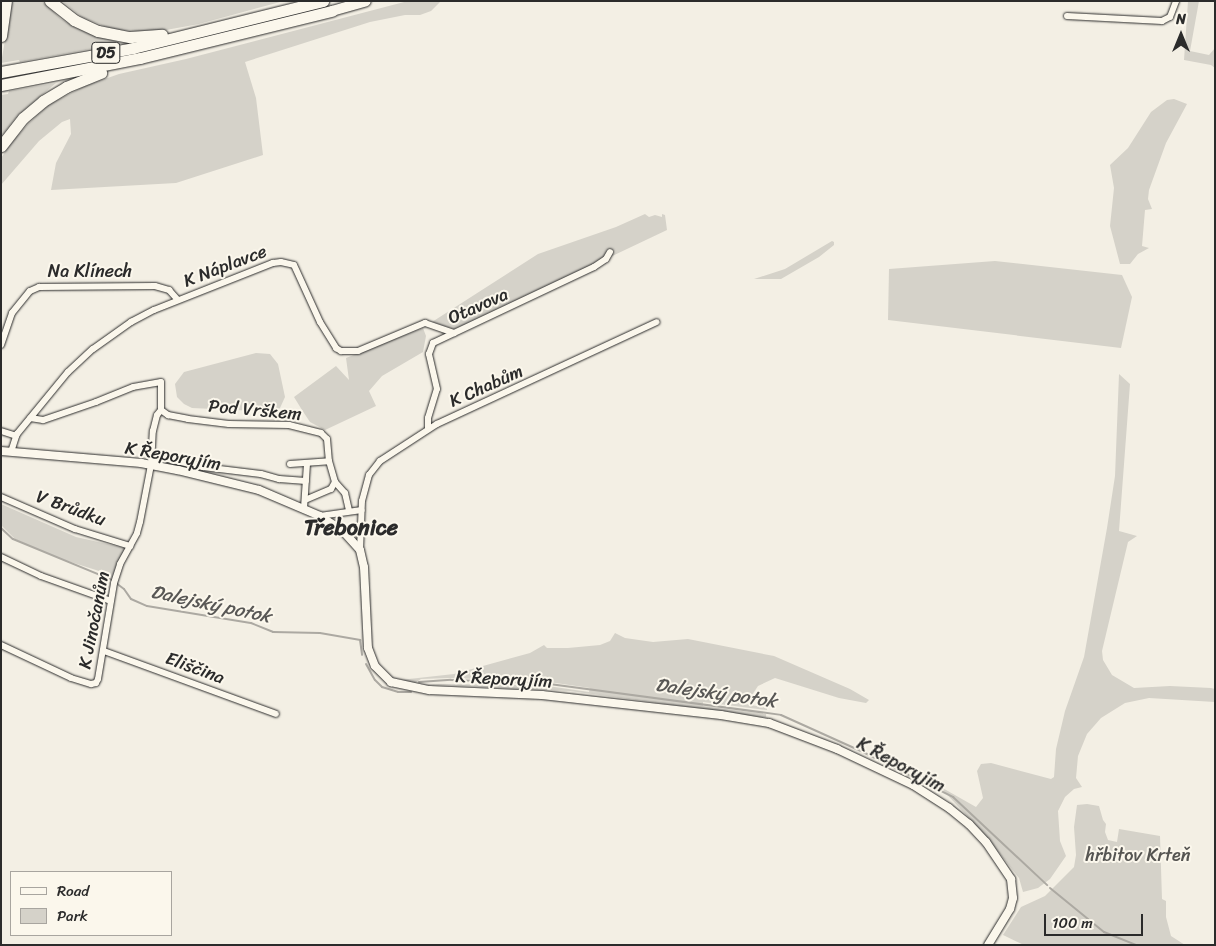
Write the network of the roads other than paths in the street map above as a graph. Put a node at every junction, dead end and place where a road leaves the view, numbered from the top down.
1 (6, 1) edge
2 (50, 1) edge
3 (323, 1) edge
4 (366, 1) edge
5 (1174, 1) edge
6 (332, 10) joint
7 (1067, 16) dead end
8 (206, 31) junction
9 (1, 36) edge
10 (158, 54) junction
11 (3, 72) edge
12 (1, 84) edge
13 (1, 146) edge
14 (610, 252) dead end
15 (178, 300) junction
16 (657, 322) dead end
17 (454, 333) junction
18 (1, 345) edge
19 (161, 410) junction
20 (30, 418) junction
21 (428, 429) junction
22 (1, 431) edge
23 (16, 436) junction
24 (1, 451) edge
25 (11, 452) junction
26 (329, 461) junction
27 (152, 462) junction
28 (290, 464) dead end
29 (307, 464) junction
30 (306, 481) junction
31 (335, 482) junction
32 (1, 497) edge
33 (305, 504) junction
34 (349, 510) junction
35 (362, 510) junction
36 (320, 516) junction
37 (130, 546) junction
38 (360, 550) junction
39 (1, 557) edge
40 (111, 601) junction
41 (1, 645) edge
42 (104, 651) junction
43 (276, 714) dead end
44 (988, 945) edge

1 - 9 highway
2 - 8 highway
3 - 8 highway, D5
4 - 6 highway
5 - 7 street
6 - 10 highway, D5
8 - 11 highway, D5
10 - 12 highway, D5
10 - 13 highway
14 - 17 street, Otavova
15 - 17 street, K Náplavce
15 - 18 street, Na Klínech
15 - 20 street, K Náplavce
16 - 21 street, K Chabům
17 - 21 street, Otavova
19 - 20 street, K Jinočanům
19 - 26 street, Pod Vrškem
19 - 27 street, K Jinočanům
20 - 23 street, K Náplavce
21 - 35 street, K Chabům
22 - 23 street
23 - 25 street, K Náplavce
24 - 25 street, K Řeporyjím
25 - 27 street, K Řeporyjím
26 - 29 street
26 - 31 street, Pod Vrškem
27 - 30 street, K Řeporyjím
27 - 33 street, K Řeporyjím
27 - 37 street, K Jinočanům
28 - 29 street
29 - 30 street
30 - 33 street
31 - 33 street
31 - 34 street, Pod Vrškem
32 - 37 street, V Brůdku
33 - 36 street, K Řeporyjím
34 - 35 street
34 - 36 street
35 - 38 street, K Chabům
36 - 38 street, K Řeporyjím
37 - 40 street, K Jinočanům
38 - 44 street, K Řeporyjím
39 - 40 street
40 - 42 street, K Jinočanům
41 - 42 street, K Jinočanům
42 - 43 street, Eliščina

